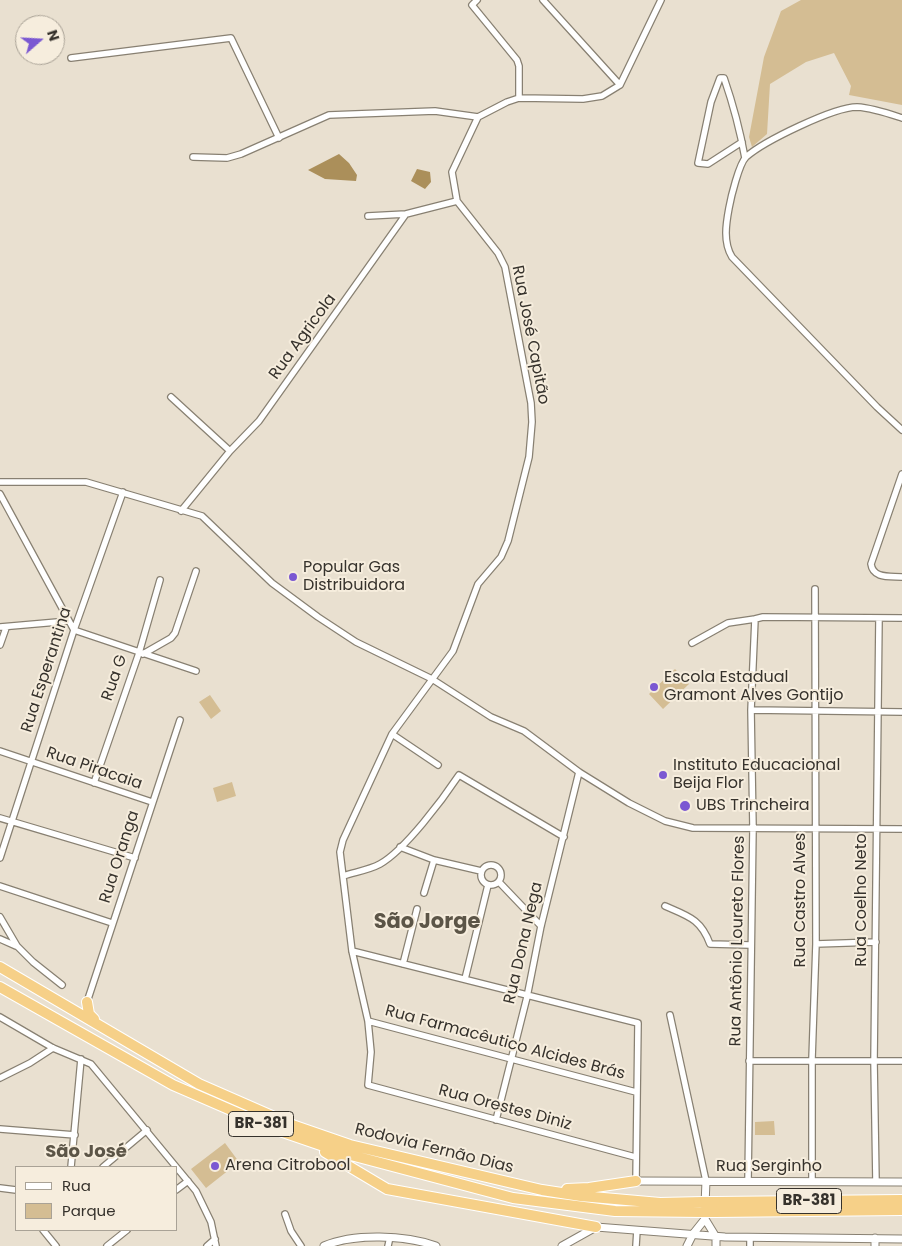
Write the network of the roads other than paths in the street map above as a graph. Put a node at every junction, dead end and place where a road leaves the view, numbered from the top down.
1 (477, 0) edge
2 (543, 0) edge
3 (661, 0) edge
4 (71, 58) dead end
5 (620, 85) junction
6 (519, 98) junction
7 (478, 117) junction
8 (902, 118) edge
9 (278, 138) junction
10 (742, 142) junction
11 (193, 157) dead end
12 (745, 158) junction
13 (457, 201) junction
14 (406, 214) junction
15 (368, 216) dead end
16 (171, 397) dead end
17 (902, 430) edge
18 (230, 451) junction
19 (902, 474) edge
20 (0, 482) edge
21 (122, 492) junction
22 (0, 494) edge
23 (181, 511) junction
24 (196, 571) dead end
25 (902, 577) edge
26 (160, 580) dead end
27 (815, 589) dead end
28 (816, 617) junction
29 (879, 618) junction
30 (902, 618) edge
31 (755, 620) junction
32 (69, 621) junction
33 (3, 628) edge
34 (74, 630) junction
35 (692, 643) dead end
36 (0, 645) edge
37 (140, 653) junction
38 (196, 671) dead end
39 (432, 679) junction
40 (751, 710) junction
41 (814, 712) junction
42 (878, 712) junction
43 (902, 712) edge
44 (180, 720) dead end
45 (392, 734) junction
46 (0, 751) edge
47 (30, 762) junction
48 (438, 765) dead end
49 (579, 772) junction
50 (94, 783) junction
51 (152, 802) junction
52 (0, 818) edge
53 (11, 823) junction
54 (754, 828) junction
55 (814, 829) junction
56 (902, 829) edge
57 (876, 830) junction
58 (564, 837) junction
59 (400, 847) junction
60 (0, 858) edge
61 (134, 858) junction
62 (434, 860) junction
63 (481, 871) junction
64 (343, 876) junction
65 (499, 882) junction
66 (488, 885) junction
67 (0, 886) edge
68 (424, 893) dead end
69 (665, 906) dead end
70 (417, 909) dead end
71 (0, 917) edge
72 (112, 923) junction
73 (540, 926) junction
74 (0, 939) edge
75 (876, 942) junction
76 (816, 944) junction
77 (750, 945) junction
78 (17, 946) junction
79 (352, 951) junction
80 (402, 964) junction
81 (0, 967) edge
82 (465, 980) junction
83 (62, 984) dead end
84 (0, 987) edge
85 (527, 997) junction
86 (87, 1002) joint
87 (670, 1016) dead end
88 (0, 1017) edge
89 (368, 1021) junction
90 (107, 1029) junction
91 (53, 1048) junction
92 (511, 1058) junction
93 (82, 1059) junction
94 (812, 1059) junction
95 (749, 1061) junction
96 (874, 1061) junction
97 (902, 1061) edge
98 (0, 1078) edge
99 (368, 1085) joint
100 (636, 1092) junction
101 (496, 1120) junction
102 (0, 1129) edge
103 (148, 1130) junction
104 (277, 1130) junction
105 (75, 1135) junction
106 (635, 1157) junction
107 (71, 1166) edge
108 (104, 1166) edge
109 (176, 1166) edge
110 (178, 1168) edge
111 (812, 1180) junction
112 (188, 1181) junction
113 (503, 1181) junction
114 (636, 1181) junction
115 (706, 1181) junction
116 (748, 1181) junction
117 (876, 1182) junction
118 (902, 1182) edge
119 (0, 1188) edge
120 (178, 1188) edge
121 (15, 1190) edge
122 (902, 1200) edge
123 (715, 1207) junction
124 (902, 1210) edge
125 (703, 1211) junction
126 (285, 1214) dead end
127 (596, 1227) junction
128 (637, 1230) junction
129 (44, 1231) edge
130 (126, 1231) edge
131 (693, 1234) junction
132 (716, 1236) junction
133 (390, 1237) junction
134 (814, 1237) junction
135 (750, 1238) junction
136 (876, 1238) junction
137 (902, 1239) edge
138 (216, 1243) edge
139 (56, 1246) edge
140 (107, 1246) edge
141 (207, 1246) edge
142 (301, 1246) edge
143 (324, 1246) edge
144 (388, 1246) edge
145 (436, 1246) edge
146 (562, 1246) edge
147 (636, 1246) edge
148 (687, 1246) edge
149 (716, 1246) edge
150 (750, 1246) edge
151 (814, 1246) edge
152 (876, 1246) edge

1 - 6 street
2 - 5 street
3 - 5 street
4 - 9 street
5 - 6 street
6 - 7 street
7 - 9 street
7 - 13 street, Rua José Capitão
8 - 12 street
9 - 11 street
10 - 10 street
10 - 12 street
12 - 17 street
13 - 14 street
13 - 39 street, Rua José Capitão
14 - 15 street
14 - 18 street, Rua Agricola
16 - 18 street
18 - 23 street, Rua Agricola
19 - 25 street
20 - 21 street
21 - 23 street
21 - 34 street, Rua Esperantina
22 - 32 street
23 - 39 street
24 - 37 street
26 - 37 street, Rua G
27 - 28 street, Rua Castro Alves
28 - 29 street
28 - 31 street
28 - 41 street, Rua Castro Alves
29 - 30 street
29 - 42 street, Rua Coelho Neto
31 - 35 street
31 - 40 street, Rua Antônio Loureto Flores
32 - 33 street
32 - 34 street
33 - 36 street
34 - 37 street
34 - 47 street, Rua Esperantina
37 - 38 street
37 - 50 street, Rua G
39 - 45 street, Rua José Capitão
39 - 49 street
40 - 41 street
40 - 54 street, Rua Antônio Loureto Flores
41 - 42 street
41 - 55 street, Rua Castro Alves
42 - 43 street
42 - 57 street, Rua Coelho Neto
44 - 51 street, Rua Oranga
45 - 48 street
45 - 64 street, Rua José Capitão
46 - 47 street, Rua Piracaia
47 - 50 street, Rua Piracaia
47 - 53 street, Rua Esperantina
49 - 54 street
49 - 58 street, Rua Dona Nega
50 - 51 street, Rua Piracaia
51 - 61 street, Rua Oranga
52 - 53 street
53 - 60 street, Rua Esperantina
53 - 61 street
54 - 55 street
54 - 77 street, Rua Antônio Loureto Flores
55 - 57 street
55 - 76 street, Rua Castro Alves
56 - 57 street
57 - 75 street, Rua Coelho Neto
58 - 59 street
58 - 73 street, Rua Dona Nega
59 - 62 street
59 - 64 street
61 - 72 street, Rua Oranga
62 - 63 street
62 - 68 street
63 - 65 street
63 - 66 street
64 - 79 street, Rua José Capitão
65 - 66 street
65 - 73 street
66 - 82 street
67 - 72 street
69 - 77 street
70 - 80 street
71 - 78 street
72 - 86 street, Rua Oranga
73 - 85 street, Rua Dona Nega
74 - 78 street
75 - 76 street
75 - 96 street, Rua Coelho Neto
76 - 94 street, Rua Castro Alves
77 - 95 street, Rua Antônio Loureto Flores
78 - 83 street
79 - 80 street
79 - 89 street, Rua José Capitão
80 - 82 street
81 - 90 highway, Rodovia Fernão Dias / BR-381
82 - 85 street
84 - 104 highway, Rodovia Fernão Dias / BR-381
85 - 92 street, Rua Dona Nega
85 - 100 street
86 - 90 highway
87 - 115 street
88 - 91 street
89 - 92 street, Rua Farmacêutico Alcides Brás
89 - 99 street, Rua José Capitão
90 - 113 highway, Rodovia Fernão Dias / BR-381
91 - 93 street
91 - 98 street
92 - 100 street, Rua Farmacêutico Alcides Brás
92 - 101 street, Rua Dona Nega
93 - 103 street
93 - 105 street
94 - 95 street
94 - 96 street
94 - 111 street, Rua Castro Alves
95 - 116 street, Rua Antônio Loureto Flores
96 - 97 street
96 - 117 street, Rua Coelho Neto
99 - 101 street, Rua Orestes Diniz
100 - 106 street
101 - 106 street, Rua Orestes Diniz
102 - 105 street
103 - 108 street
103 - 109 street
104 - 125 highway, Rodovia Fernão Dias / BR-381
104 - 127 highway
105 - 107 street
106 - 114 street
110 - 112 street
111 - 116 street, Rua Serginho
111 - 117 street, Rua Serginho
112 - 120 street
112 - 138 street
113 - 114 highway
113 - 125 highway, Rodovia Fernão Dias / BR-381
114 - 115 street, Rua Serginho
115 - 116 street, Rua Serginho
115 - 125 street
117 - 118 street, Rua Serginho
119 - 121 street
122 - 123 highway, Rodovia Fernão Dias / BR-381
123 - 124 highway, Rodovia Fernão Dias / BR-381
123 - 125 highway, Rodovia Fernão Dias / BR-381, bridge
125 - 131 street
125 - 132 street
126 - 142 street
127 - 128 street
127 - 146 street
128 - 131 street
128 - 147 street
129 - 139 street
130 - 140 street
131 - 132 street
131 - 148 street
132 - 135 street
132 - 149 street
133 - 143 street
133 - 144 street
133 - 145 street
134 - 135 street
134 - 136 street
134 - 151 street
135 - 150 street
136 - 137 street
136 - 152 street
138 - 141 street

